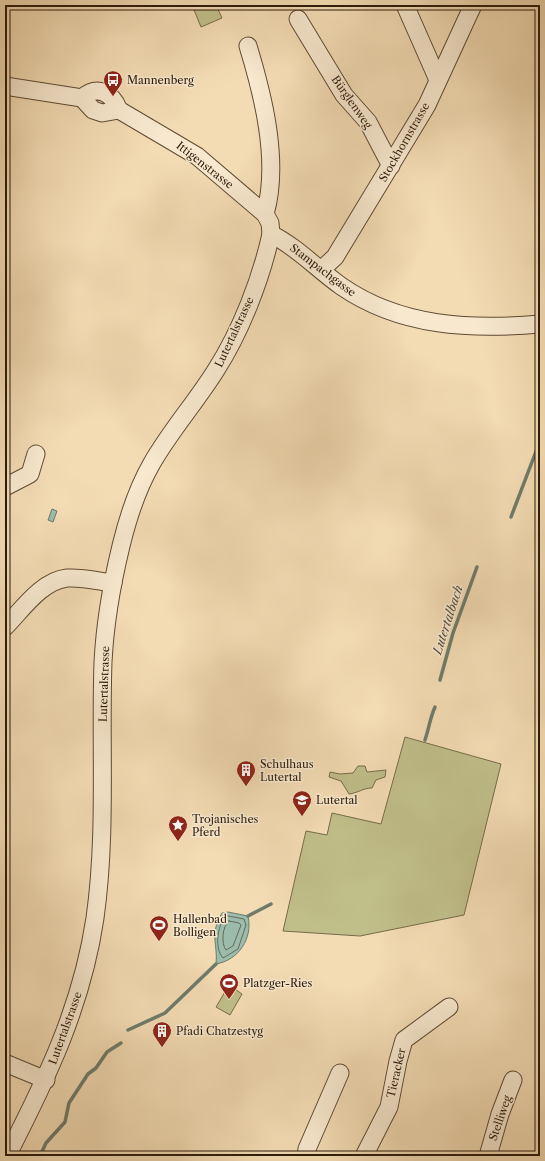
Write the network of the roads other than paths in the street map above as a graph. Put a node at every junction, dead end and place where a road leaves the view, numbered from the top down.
1 (405, 5) edge
2 (473, 5) edge
3 (298, 19) dead end
4 (248, 46) dead end
5 (438, 80) junction
6 (5, 86) edge
7 (391, 166) junction
8 (265, 214) junction
9 (271, 234) junction
10 (321, 270) junction
11 (540, 324) edge
12 (36, 454) dead end
13 (5, 487) edge
14 (113, 583) junction
15 (5, 627) edge
16 (449, 1007) dead end
17 (5, 1063) edge
18 (340, 1074) dead end
19 (46, 1080) junction
20 (513, 1080) dead end
21 (7, 1156) edge
22 (306, 1156) edge
23 (364, 1156) edge
24 (488, 1156) edge

1 - 5 street
2 - 5 street, Stockhornstrasse
3 - 7 street, Bürglenweg
4 - 8 street
5 - 7 street, Stockhornstrasse
6 - 8 street, Ittigenstrasse
7 - 10 street, Stockhornstrasse
8 - 9 street
9 - 10 street, Stampachgasse
9 - 14 street, Lutertalstrasse
10 - 11 street, Stampachgasse
12 - 13 street
14 - 15 street
14 - 19 street, Lutertalstrasse
16 - 23 street, Tieracker
17 - 19 street
18 - 22 street
19 - 21 street, Lutertalstrasse
20 - 24 street, Stelliweg

